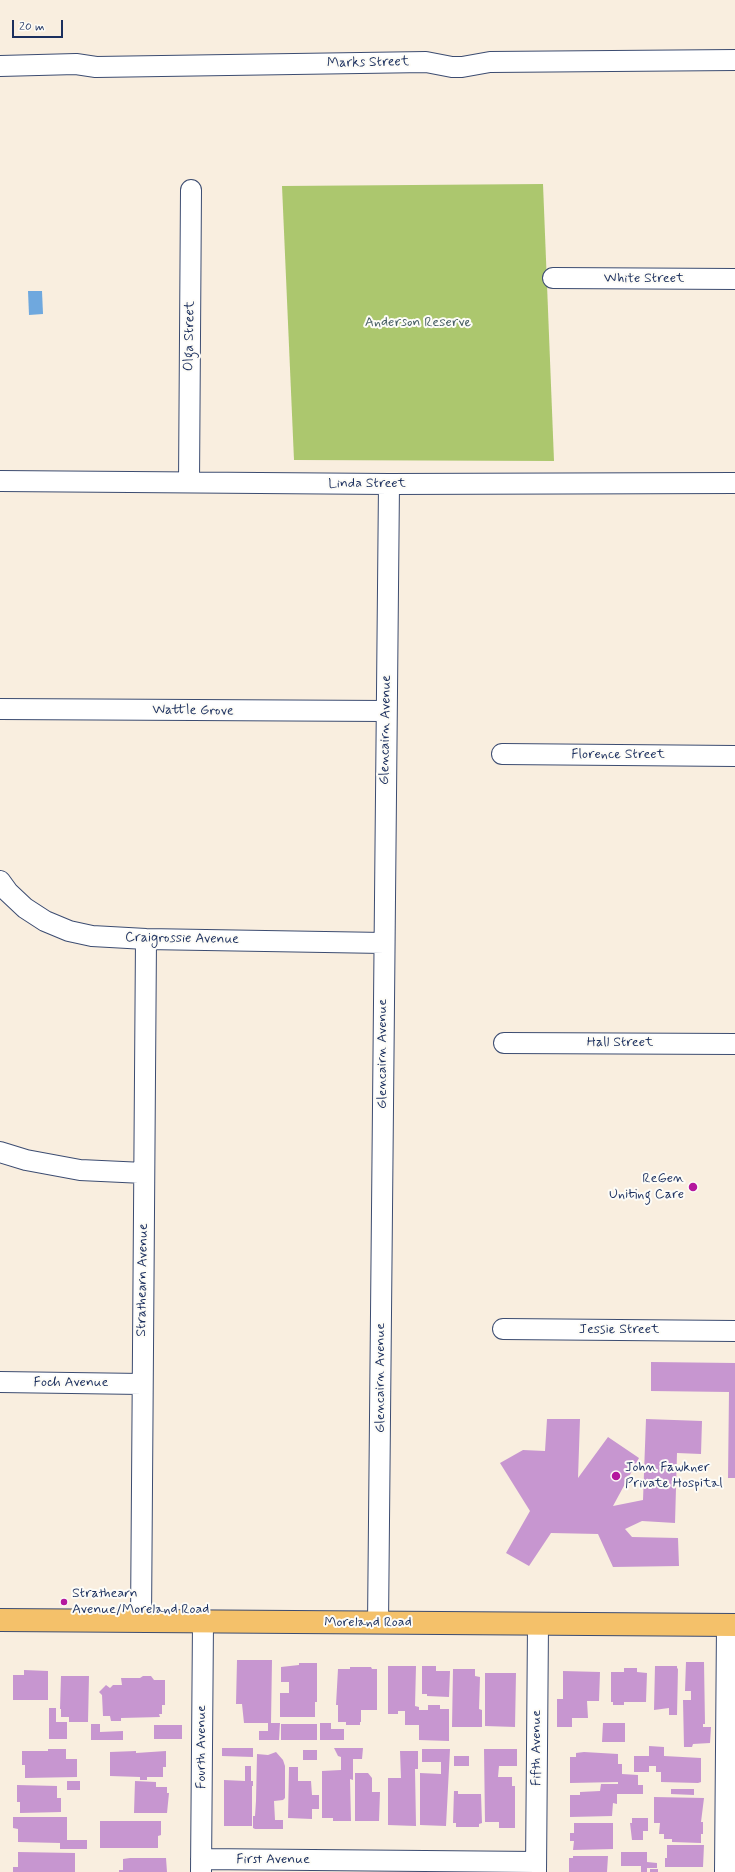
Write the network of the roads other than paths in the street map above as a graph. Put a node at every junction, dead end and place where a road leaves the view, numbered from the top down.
1 (735, 60) edge
2 (0, 66) edge
3 (191, 190) dead end
4 (553, 278) dead end
5 (735, 279) edge
6 (0, 481) edge
7 (189, 482) junction
8 (735, 483) edge
9 (389, 484) junction
10 (0, 709) edge
11 (386, 711) junction
12 (502, 754) dead end
13 (735, 756) edge
14 (0, 881) edge
15 (146, 939) junction
16 (384, 943) junction
17 (504, 1043) dead end
18 (735, 1044) edge
19 (0, 1152) edge
20 (144, 1173) junction
21 (503, 1329) dead end
22 (735, 1331) edge
23 (0, 1382) edge
24 (142, 1384) junction
25 (0, 1620) edge
26 (141, 1621) junction
27 (203, 1622) junction
28 (378, 1623) junction
29 (538, 1624) junction
30 (731, 1625) edge
31 (201, 1866) edge
32 (536, 1867) edge
33 (725, 1872) edge

1 - 2 street, Marks Street
3 - 7 street, Olga Street
4 - 5 street, White Street
6 - 7 street, Linda Street
7 - 9 street, Linda Street
8 - 9 street, Linda Street
9 - 11 street, Glencairn Avenue
10 - 11 street, Wattle Grove
11 - 16 street, Glencairn Avenue
12 - 13 street, Florence Street
14 - 15 street, Craigrossie Avenue
15 - 16 street, Craigrossie Avenue
15 - 20 street, Strathearn Avenue
16 - 28 street, Glencairn Avenue
17 - 18 street, Hall Street
19 - 20 street
20 - 24 street, Strathearn Avenue
21 - 22 street, Jessie Street
23 - 24 street, Foch Avenue
24 - 26 street, Strathearn Avenue
25 - 26 main road, Moreland Road
26 - 27 main road, Moreland Road
27 - 28 main road, Moreland Road
27 - 31 street, Fourth Avenue
28 - 29 main road, Moreland Road
29 - 30 main road, Moreland Road
29 - 32 street, Fifth Avenue
30 - 33 street
31 - 32 street, First Avenue

